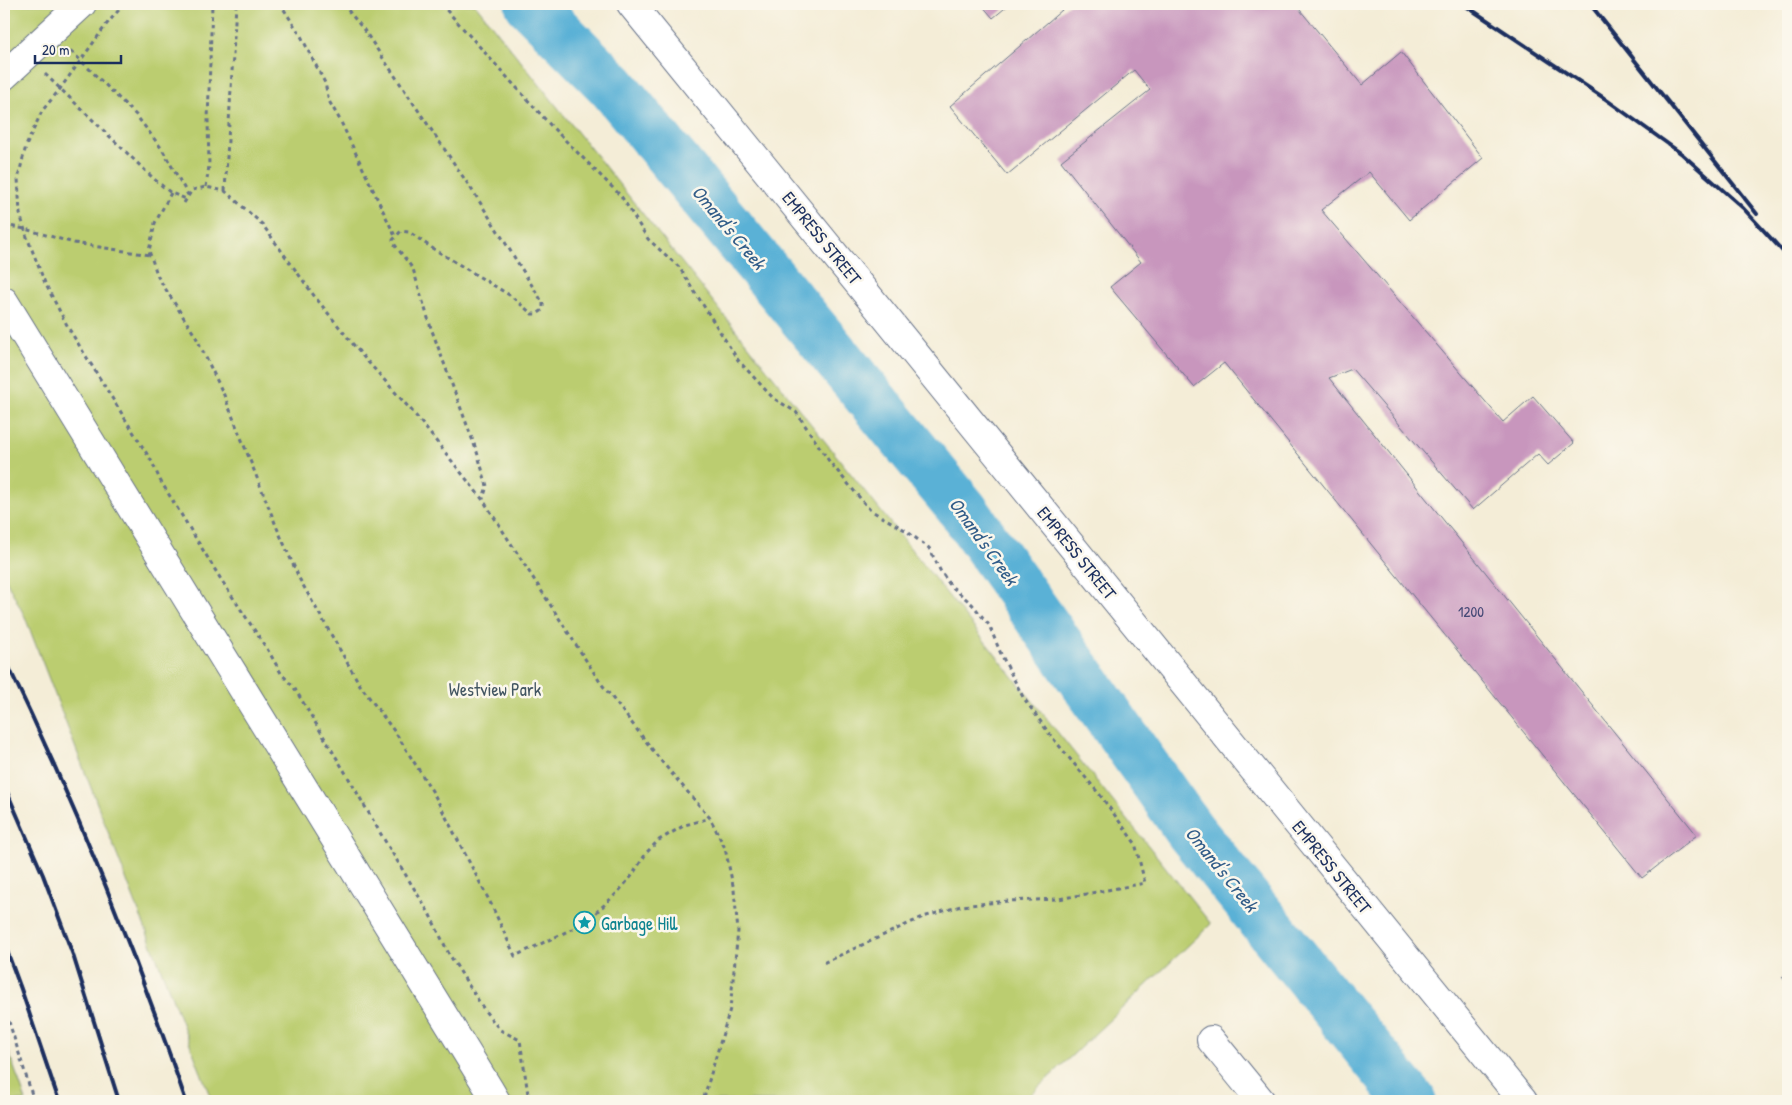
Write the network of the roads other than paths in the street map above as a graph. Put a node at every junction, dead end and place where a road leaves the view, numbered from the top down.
1 (82, 4) edge
2 (631, 4) edge
3 (4, 76) edge
4 (4, 301) edge
5 (1211, 1040) dead end
6 (496, 1101) edge
7 (1260, 1101) edge
8 (1523, 1101) edge

1 - 3 street
2 - 8 street, EMPRESS STREET
4 - 6 street
5 - 7 street

